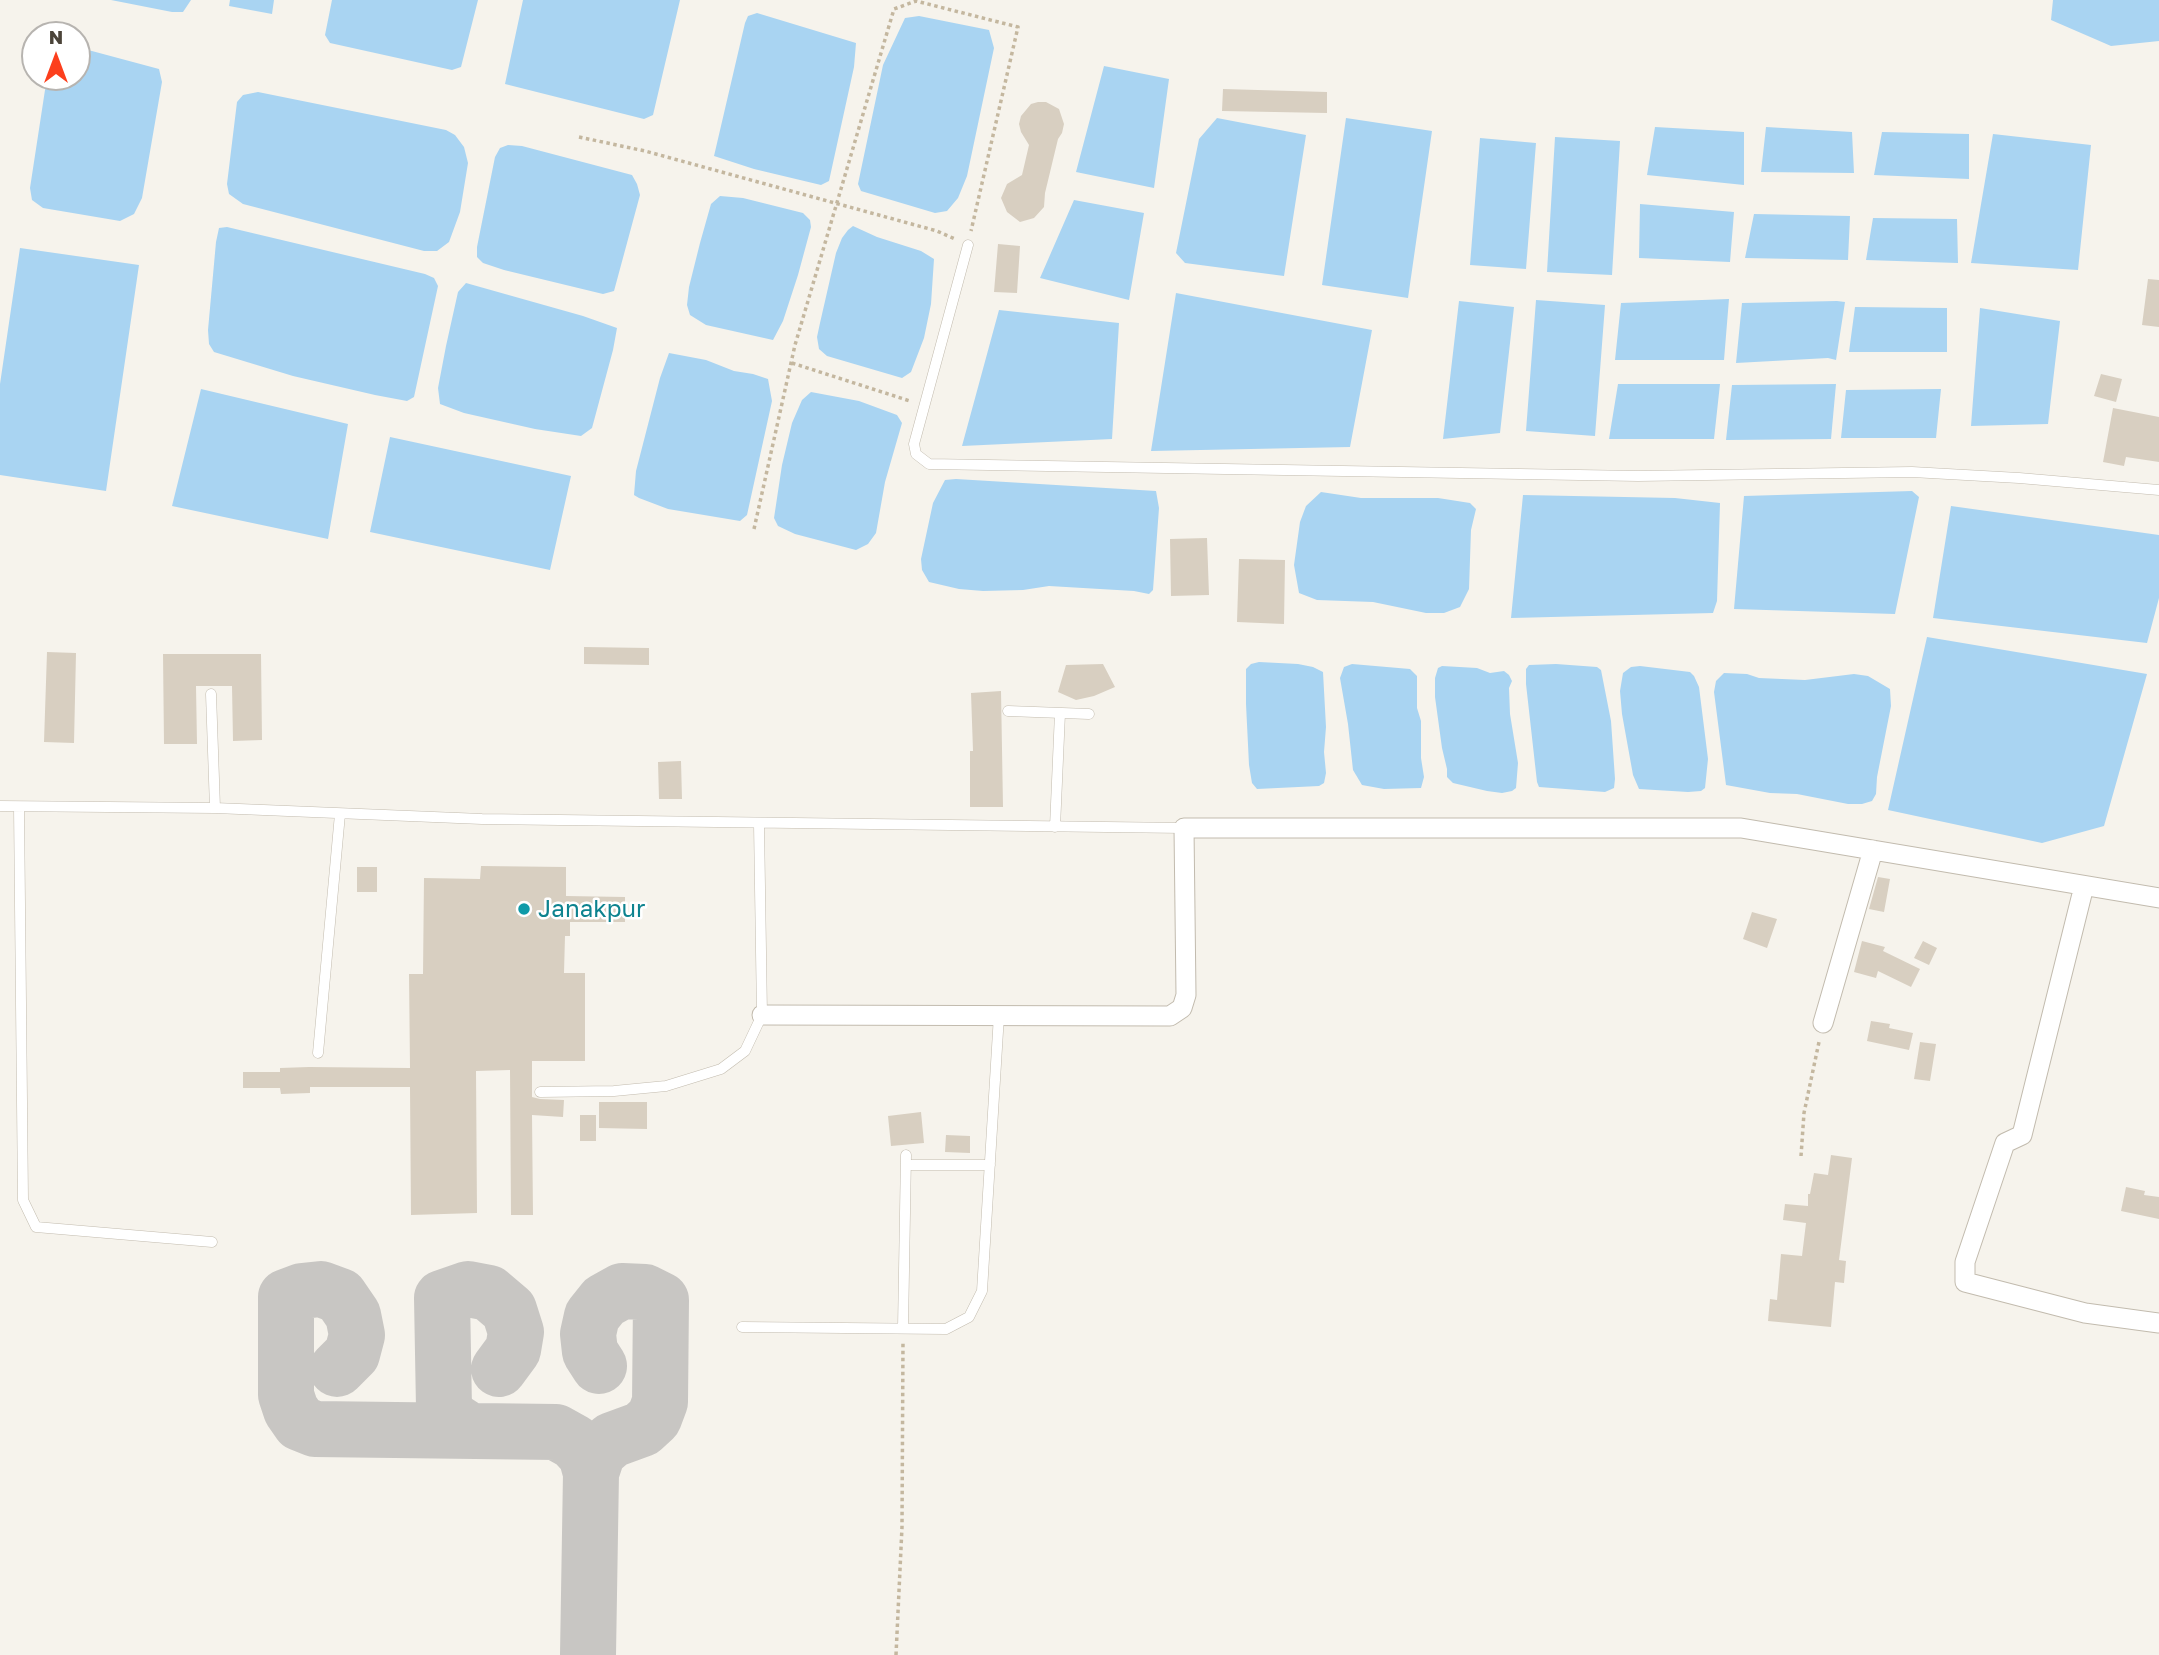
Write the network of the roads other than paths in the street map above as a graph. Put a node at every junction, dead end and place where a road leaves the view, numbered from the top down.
1 (968, 245) road end
2 (2159, 490) edge
3 (211, 694) dead end
4 (1008, 710) dead end
5 (1060, 713) junction
6 (1089, 714) dead end
7 (0, 806) edge
8 (19, 807) junction
9 (215, 808) junction
10 (340, 814) junction
11 (758, 824) junction
12 (1055, 827) junction
13 (1184, 828) junction
14 (1873, 850) junction
15 (2084, 886) junction
16 (2159, 898) edge
17 (762, 1015) junction
18 (999, 1015) junction
19 (1823, 1023) road end
20 (318, 1054) dead end
21 (540, 1092) dead end
22 (990, 1166) junction
23 (212, 1242) dead end
24 (2159, 1323) edge
25 (742, 1327) dead end
26 (903, 1328) junction

1 - 2 lane
3 - 9 lane
4 - 5 lane
5 - 6 lane
5 - 12 lane
7 - 8 lane
8 - 9 lane
8 - 23 lane
9 - 10 lane
10 - 11 lane
10 - 20 lane
11 - 12 lane
11 - 17 lane
12 - 13 lane
13 - 14 street
13 - 18 street
14 - 15 street
14 - 19 street
15 - 16 street
15 - 24 street
17 - 18 street
17 - 21 lane
18 - 22 lane
22 - 26 lane
22 - 26 lane
25 - 26 lane

